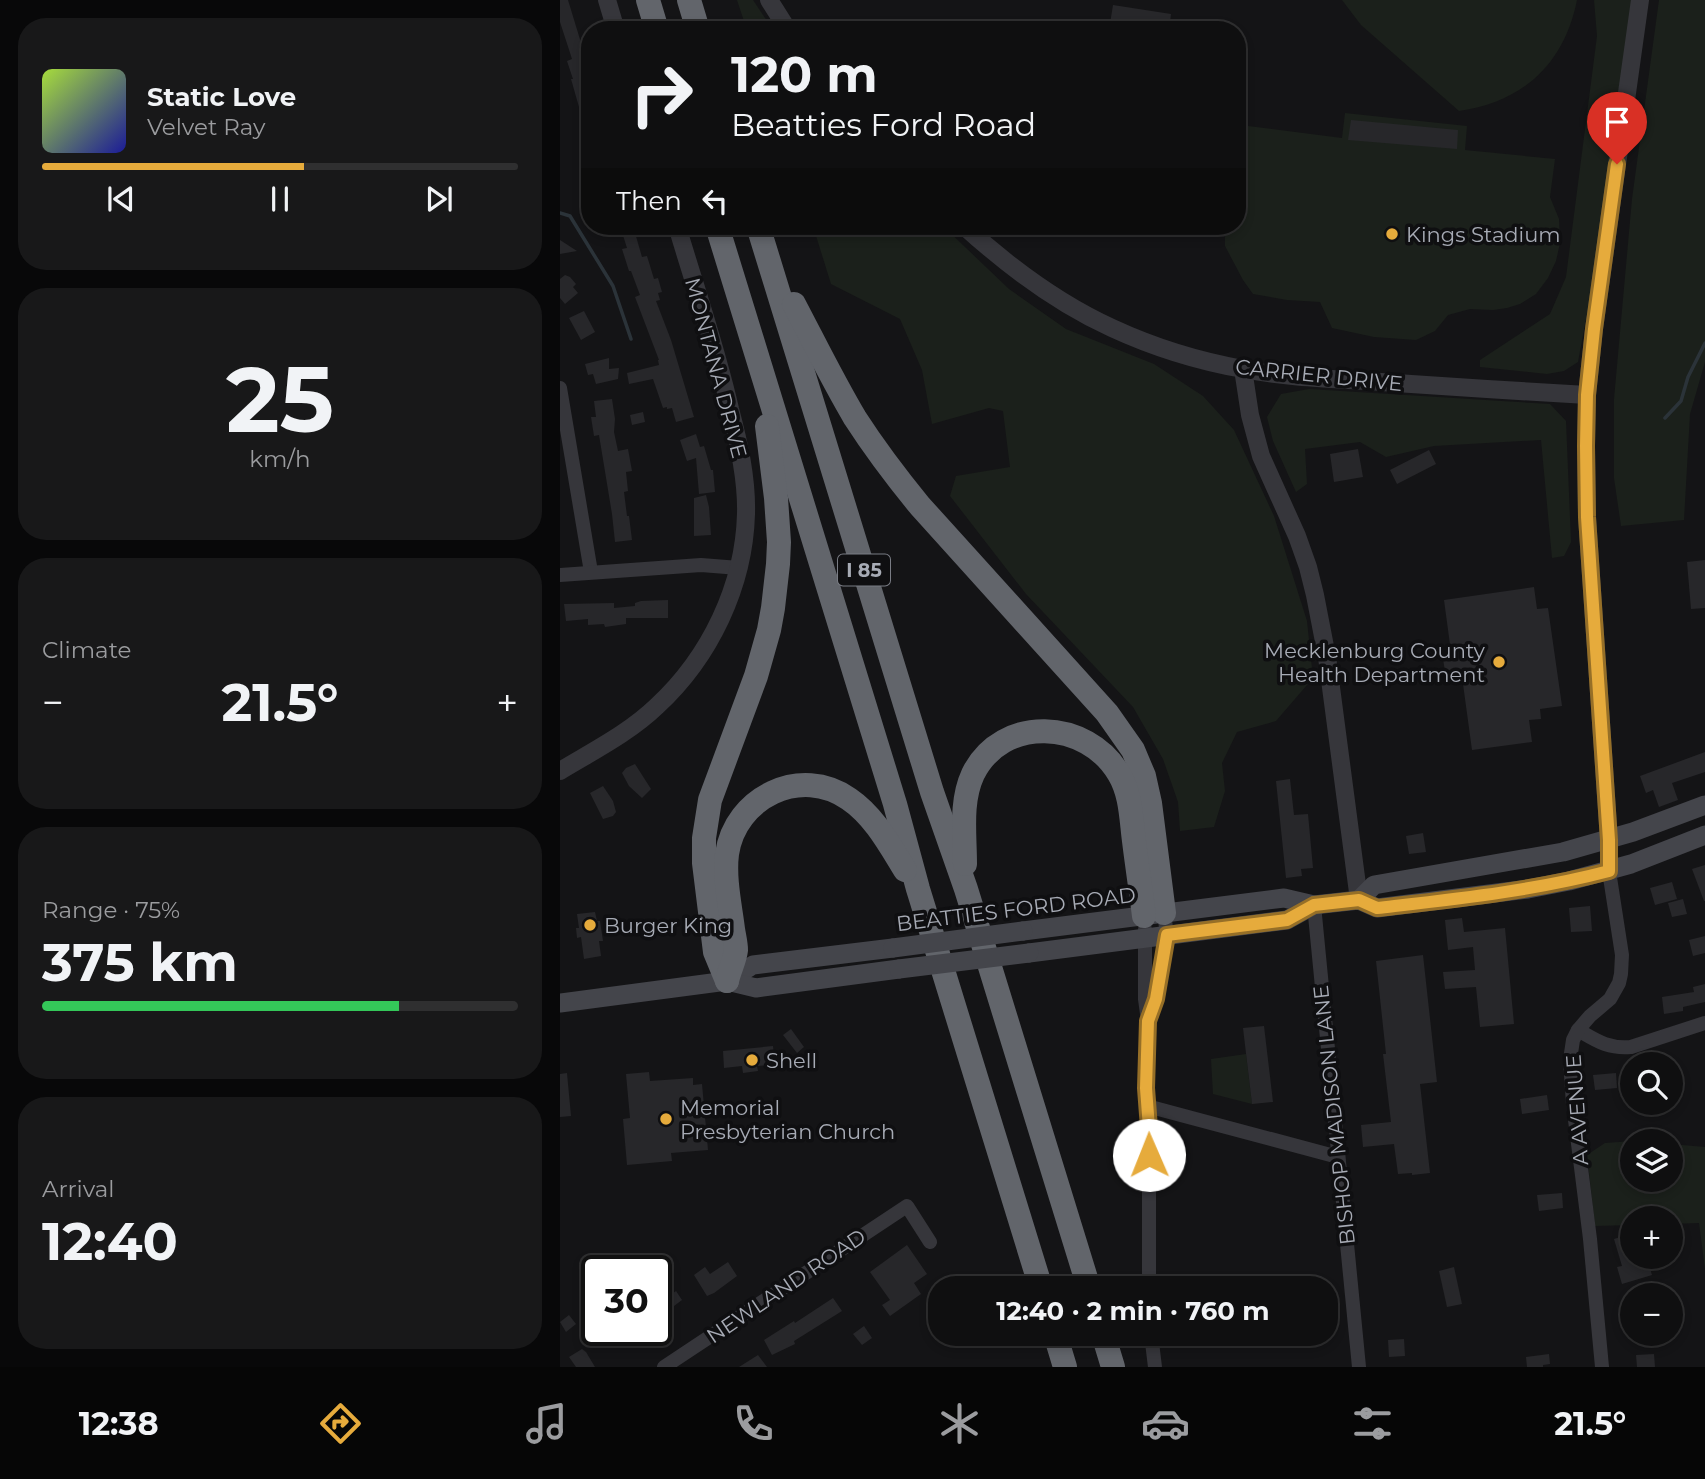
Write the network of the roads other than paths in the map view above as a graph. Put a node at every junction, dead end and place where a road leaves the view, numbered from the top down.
1 (607, 0) edge
2 (648, 0) edge
3 (689, 0) edge
4 (769, 0) edge
5 (1640, 0) edge
6 (613, 21) edge
7 (654, 21) edge
8 (695, 21) edge
9 (782, 21) edge
10 (680, 235) edge
11 (720, 235) edge
12 (761, 235) edge
13 (974, 235) edge
14 (766, 250) junction
15 (758, 359) junction
16 (1243, 369) junction
17 (560, 388) edge
18 (1587, 395) junction
19 (739, 568) junction
20 (591, 572) junction
21 (560, 575) edge
22 (560, 771) edge
23 (1705, 805) edge
24 (1705, 835) edge
25 (1609, 840) junction
26 (1609, 871) junction
27 (918, 889) junction
28 (966, 889) junction
29 (1359, 900) junction
30 (1314, 905) junction
31 (1155, 926) junction
32 (727, 981) junction
33 (560, 1003) edge
34 (1148, 1021) junction
35 (1705, 1023) edge
36 (1578, 1030) junction
37 (1147, 1106) junction
38 (1338, 1157) junction
39 (930, 1242) dead end
40 (1037, 1276) edge
41 (1085, 1276) edge
42 (1149, 1276) edge
43 (1059, 1346) edge
44 (1107, 1346) edge
45 (1152, 1346) edge
46 (664, 1367) edge
47 (1065, 1367) edge
48 (1113, 1367) edge
49 (1154, 1367) edge
50 (1359, 1367) edge
51 (1602, 1367) edge

1 - 6 street
2 - 7 highway
3 - 8 highway
4 - 9 street
5 - 18 street
10 - 19 street, MONTANA DRIVE
11 - 15 highway, I 85
12 - 14 highway, I 85
13 - 16 street, CARRIER DRIVE
14 - 28 highway, I 85
14 - 31 highway
15 - 27 highway, I 85
15 - 32 highway
16 - 18 street, CARRIER DRIVE
16 - 29 street
17 - 20 street
18 - 25 street
19 - 20 street
19 - 22 street, MONTANA DRIVE
20 - 21 street
23 - 25 main road, BEATTIES FORD ROAD
24 - 26 main road, BEATTIES FORD ROAD
25 - 26 street
25 - 29 main road, BEATTIES FORD ROAD
26 - 29 main road, BEATTIES FORD ROAD
26 - 36 street, A AVENUE
27 - 32 highway
27 - 40 highway, I 85
28 - 31 highway
28 - 41 highway, I 85
29 - 30 main road, BEATTIES FORD ROAD
30 - 31 main road, BEATTIES FORD ROAD
30 - 38 street, BISHOP MADISON LANE
31 - 32 main road, BEATTIES FORD ROAD, bridge
31 - 32 main road, BEATTIES FORD ROAD, bridge
31 - 34 street
31 - 34 street
32 - 33 main road, BEATTIES FORD ROAD
34 - 37 street
35 - 36 street
36 - 51 street, A AVENUE
37 - 38 street
37 - 42 street
38 - 50 street, BISHOP MADISON LANE
39 - 46 street, NEWLAND ROAD
43 - 47 highway
44 - 48 highway
45 - 49 street

